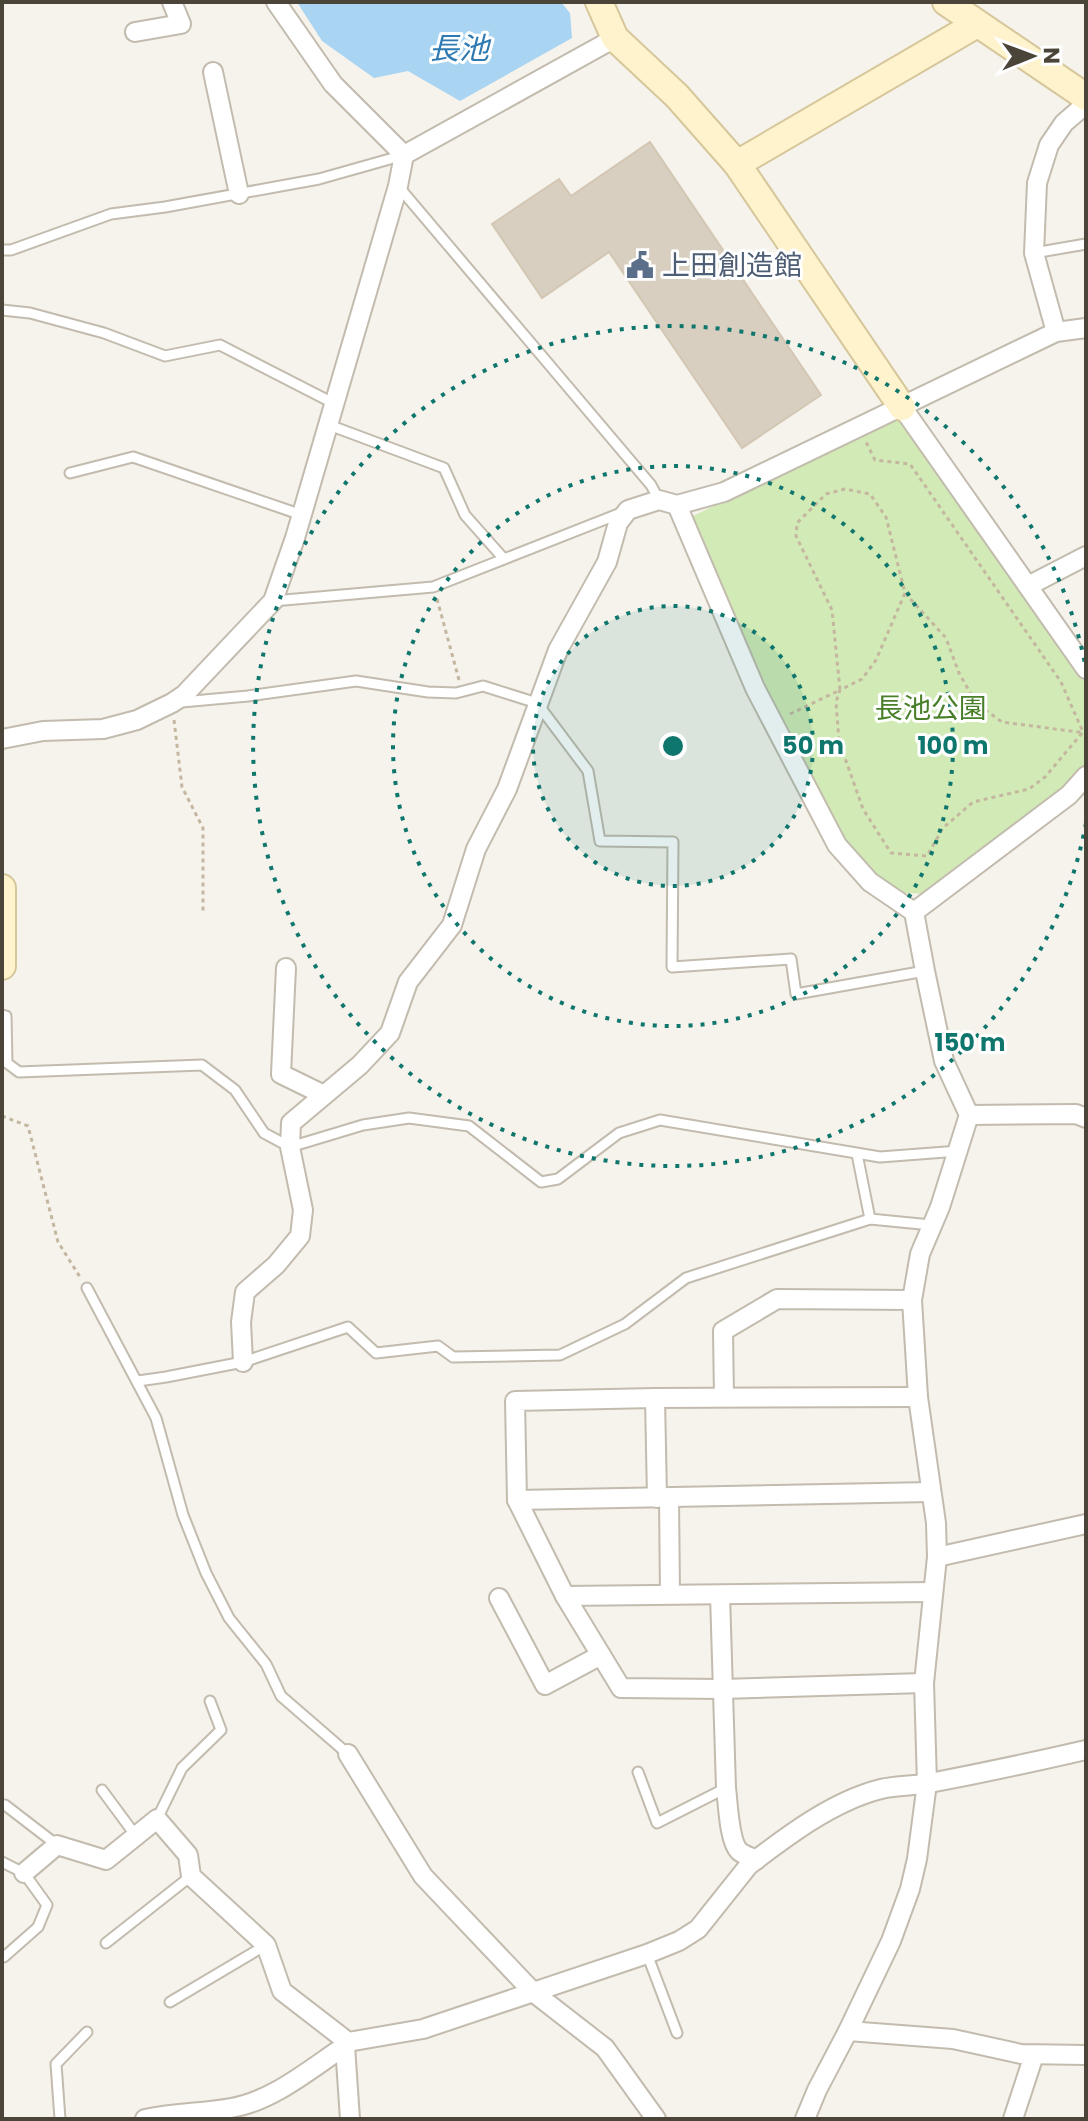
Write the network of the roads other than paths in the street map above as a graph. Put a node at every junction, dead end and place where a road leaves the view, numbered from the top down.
1 (172, 2) edge
2 (276, 2) edge
3 (599, 2) edge
4 (946, 2) edge
5 (977, 24) junction
6 (135, 32) dead end
7 (615, 38) junction
8 (213, 72) dead end
9 (1086, 97) edge
10 (1086, 104) edge
11 (404, 155) junction
12 (737, 164) junction
13 (398, 186) junction
14 (239, 194) junction
15 (1086, 244) edge
16 (2, 250) edge
17 (1034, 253) junction
18 (2, 310) edge
19 (1086, 328) edge
20 (1056, 332) junction
21 (335, 404) junction
22 (902, 407) junction
23 (329, 425) junction
24 (70, 473) dead end
25 (668, 502) junction
26 (628, 510) junction
27 (302, 515) junction
28 (1086, 556) edge
29 (504, 559) junction
30 (1028, 586) junction
31 (273, 601) junction
32 (1086, 669) edge
33 (172, 703) junction
34 (537, 703) junction
35 (2, 739) edge
36 (1086, 776) edge
37 (2, 888) edge
38 (914, 912) junction
39 (2, 966) edge
40 (286, 968) dead end
41 (925, 971) junction
42 (2, 1015) edge
43 (324, 1095) junction
44 (969, 1115) junction
45 (1086, 1118) edge
46 (290, 1147) junction
47 (959, 1151) junction
48 (857, 1154) junction
49 (870, 1219) junction
50 (931, 1225) junction
51 (87, 1288) road end
52 (912, 1300) junction
53 (243, 1362) junction
54 (138, 1381) junction
55 (724, 1397) junction
56 (918, 1397) junction
57 (655, 1398) junction
58 (931, 1492) junction
59 (663, 1498) junction
60 (517, 1500) junction
61 (1086, 1524) edge
62 (937, 1557) junction
63 (933, 1592) junction
64 (670, 1594) junction
65 (720, 1595) junction
66 (565, 1596) junction
67 (499, 1598) dead end
68 (601, 1655) junction
69 (924, 1683) junction
70 (722, 1689) junction
71 (210, 1701) dead end
72 (1086, 1750) edge
73 (348, 1754) joint
74 (638, 1772) dead end
75 (927, 1783) junction
76 (726, 1788) junction
77 (102, 1790) dead end
78 (5, 1805) dead end
79 (157, 1819) junction
80 (136, 1836) junction
81 (57, 1845) junction
82 (756, 1860) junction
83 (2, 1862) edge
84 (24, 1873) junction
85 (191, 1876) junction
86 (106, 1943) dead end
87 (266, 1945) junction
88 (647, 1954) junction
89 (4, 1957) edge
90 (533, 1992) junction
91 (170, 2002) dead end
92 (848, 2031) junction
93 (87, 2032) dead end
94 (677, 2033) dead end
95 (347, 2044) junction
96 (1034, 2055) junction
97 (1086, 2055) edge
98 (60, 2119) edge
99 (145, 2119) edge
100 (350, 2119) edge
101 (656, 2119) edge
102 (805, 2119) edge
103 (1013, 2119) edge

1 - 6 street
2 - 11 street
3 - 7 street
4 - 5 street
5 - 9 street
5 - 12 street
7 - 11 street
7 - 12 street
8 - 14 street
10 - 17 street
11 - 13 street
11 - 14 lane
12 - 22 street
13 - 21 street
13 - 25 lane
14 - 16 lane
15 - 17 lane
17 - 20 street
18 - 21 lane
19 - 20 street
20 - 22 street
21 - 23 street
22 - 25 street
22 - 30 street
23 - 27 street
23 - 29 lane
24 - 27 lane
25 - 26 street
25 - 38 street
26 - 29 lane
26 - 34 street
27 - 31 street
28 - 30 street
29 - 31 lane
30 - 32 street
31 - 33 street
33 - 34 lane
33 - 35 street
34 - 41 lane
34 - 43 street
36 - 38 street
37 - 39 street
38 - 41 street
40 - 43 street
41 - 44 street
42 - 46 lane
43 - 46 street
44 - 45 street
44 - 47 street
46 - 48 lane
46 - 53 street
47 - 48 lane
47 - 50 street
48 - 49 lane
49 - 50 lane
49 - 53 lane
50 - 52 street
51 - 54 lane
52 - 55 street
52 - 56 street
53 - 54 lane
54 - 73 lane
55 - 56 street
55 - 57 street
56 - 58 street
57 - 59 street
57 - 60 street
58 - 59 street
58 - 62 street
59 - 60 street
59 - 64 street
60 - 66 street
61 - 62 street
62 - 63 street
63 - 65 street
63 - 69 street
64 - 65 street
64 - 66 street
65 - 70 street
66 - 68 street
67 - 68 street
68 - 70 street
69 - 70 street
69 - 75 street
70 - 76 street
71 - 79 lane
72 - 75 street
73 - 90 street
74 - 76 lane
75 - 82 street
75 - 92 street
76 - 82 street
77 - 80 lane
78 - 81 lane
79 - 80 street
79 - 85 street
80 - 81 street
81 - 84 street
82 - 88 street
83 - 84 lane
84 - 89 lane
85 - 86 lane
85 - 87 street
87 - 91 lane
87 - 95 street
88 - 90 street
88 - 94 lane
90 - 95 street
90 - 101 street
92 - 96 street
92 - 102 street
93 - 98 lane
95 - 99 street
95 - 100 street
96 - 97 street
96 - 103 street

